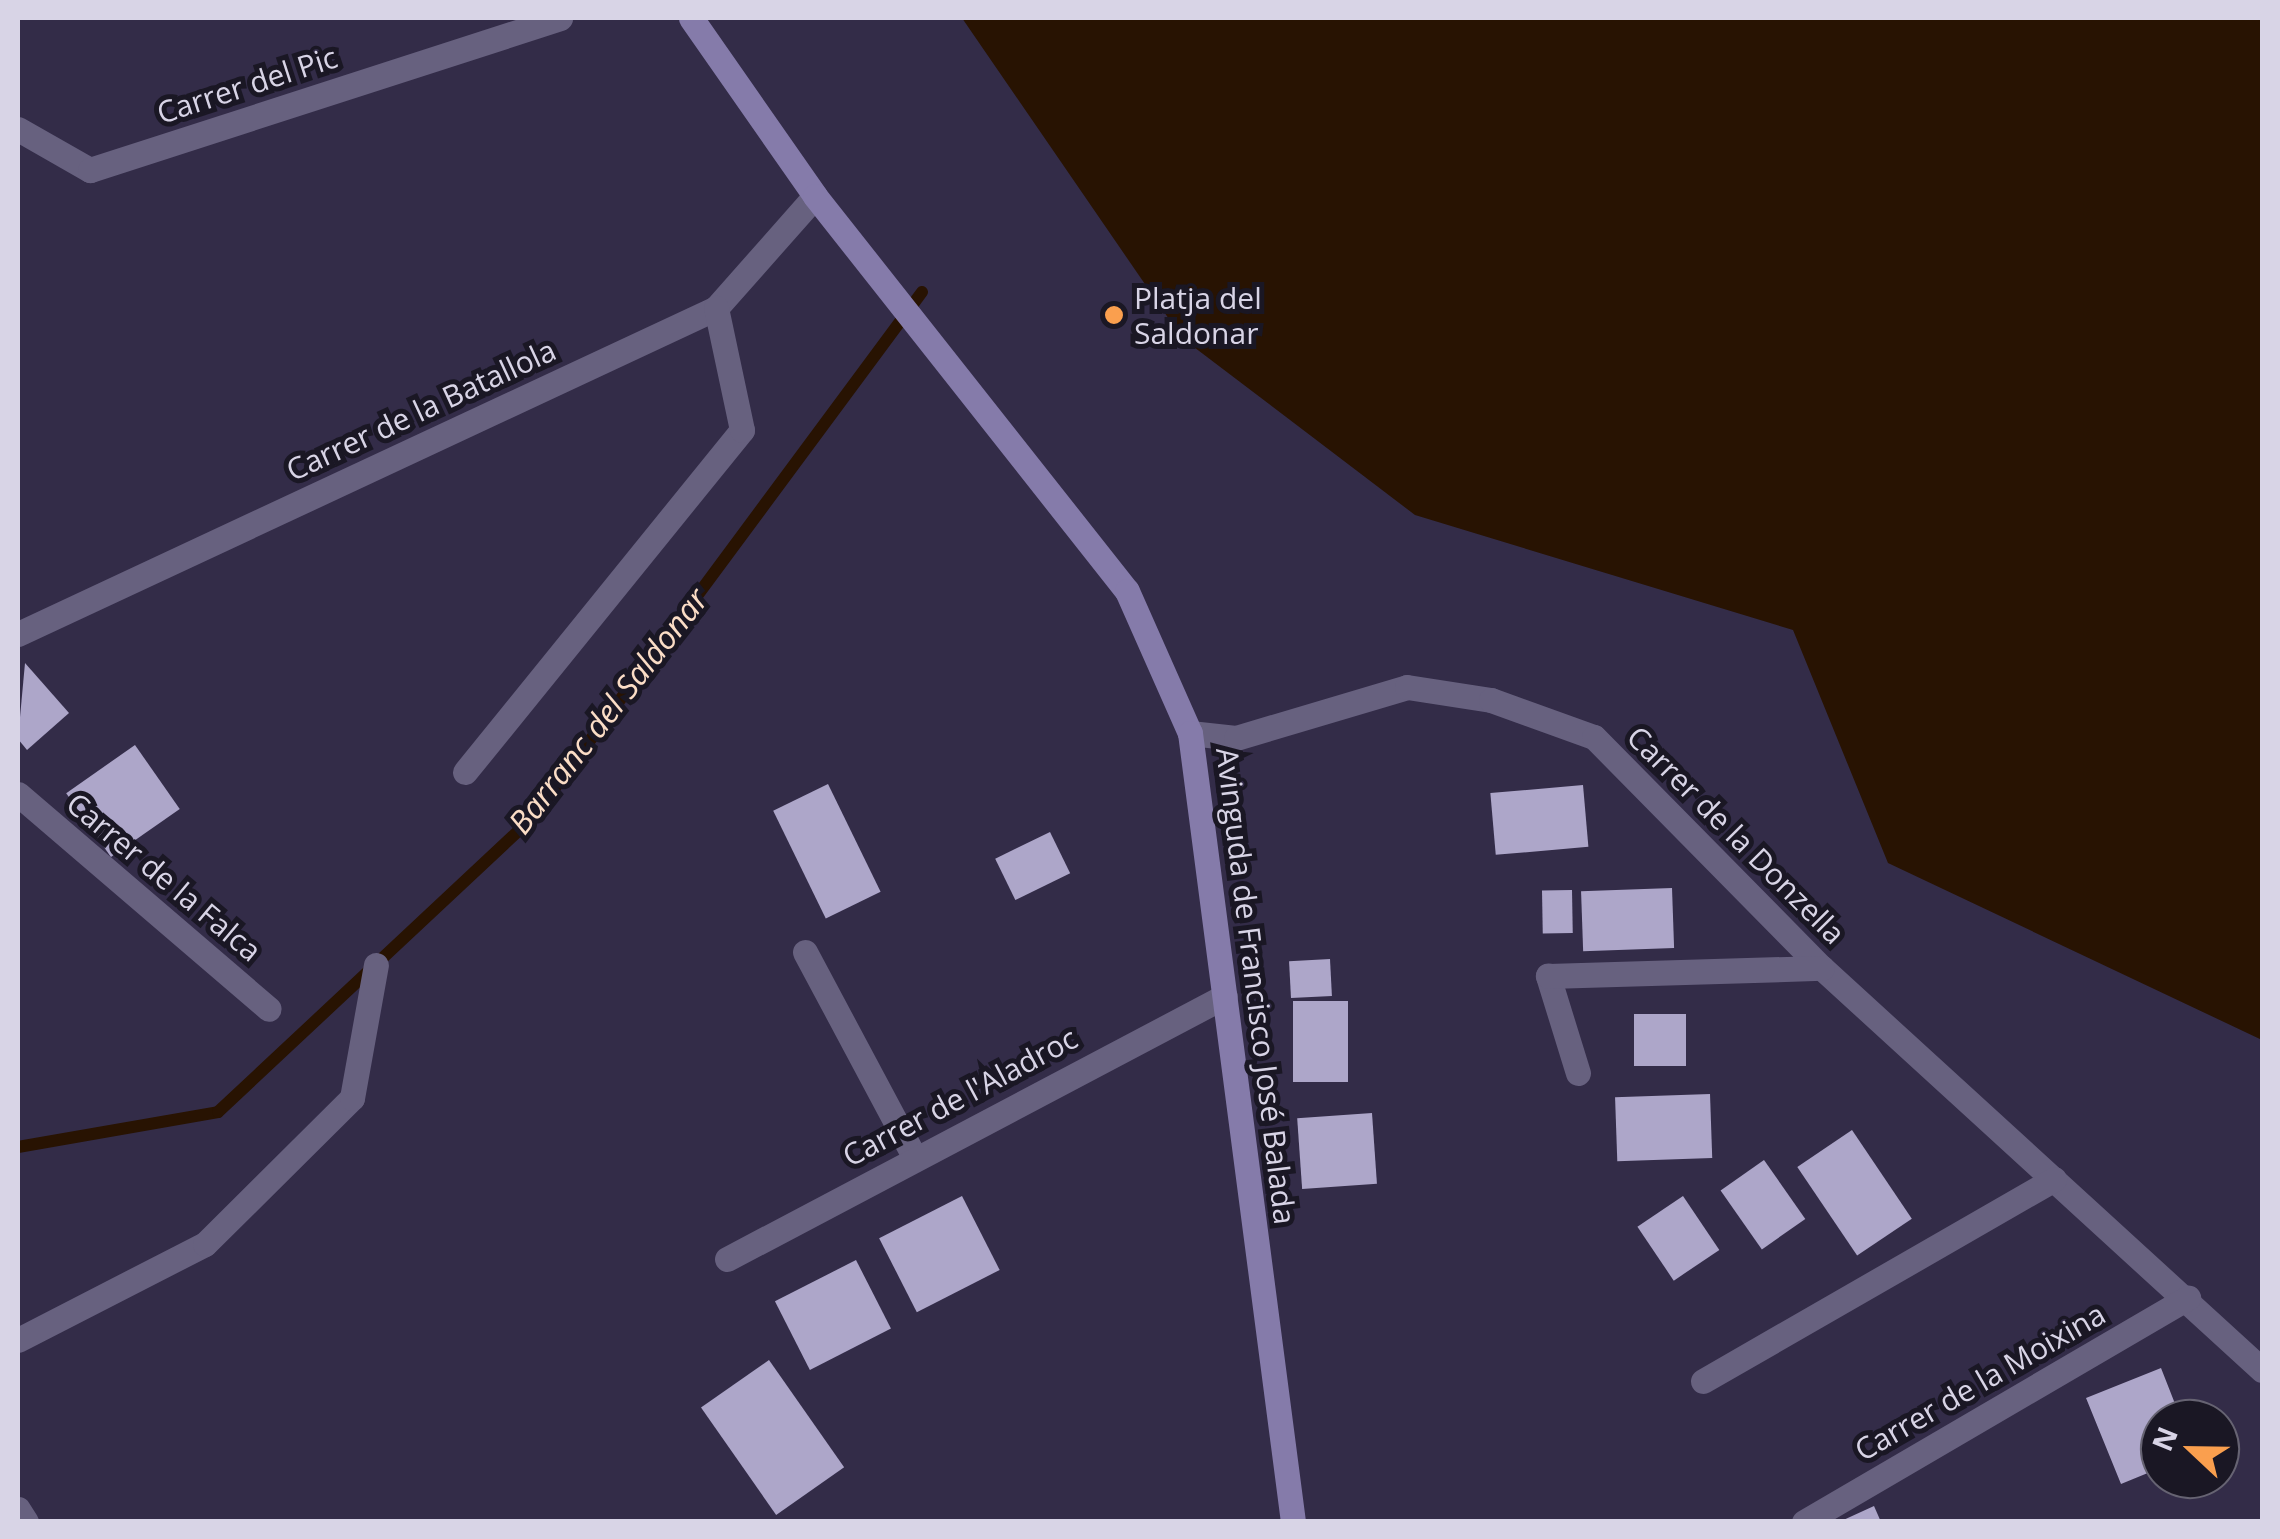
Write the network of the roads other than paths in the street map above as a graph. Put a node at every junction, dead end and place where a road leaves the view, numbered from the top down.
1 (560, 18) edge
2 (690, 18) edge
3 (18, 129) edge
4 (815, 196) junction
5 (716, 308) junction
6 (18, 634) edge
7 (1190, 733) junction
8 (466, 772) dead end
9 (18, 794) edge
10 (805, 952) dead end
11 (376, 965) dead end
12 (1822, 968) junction
13 (1225, 996) junction
14 (269, 1009) dead end
15 (1578, 1073) dead end
16 (914, 1156) junction
17 (2054, 1178) junction
18 (728, 1258) dead end
19 (2188, 1298) junction
20 (18, 1340) edge
21 (2262, 1370) edge
22 (1703, 1381) dead end
23 (18, 1510) edge
24 (26, 1522) edge
25 (1293, 1522) edge
26 (1804, 1522) edge

1 - 3 street, Carrer del Pic
2 - 4 street, Avinguda de Francisco José Balada
4 - 5 street, Carrer de la Batallola
4 - 7 street, Avinguda de Francisco José Balada
5 - 6 street, Carrer de la Batallola
5 - 8 street
7 - 12 street, Carrer de la Donzella
7 - 13 street, Avinguda de Francisco José Balada
9 - 14 street, Carrer de la Falca
10 - 16 street
11 - 20 street
12 - 15 street
12 - 17 street, Carrer de la Donzella
13 - 16 street, Carrer de l'Aladroc
13 - 25 street, Avinguda de Francisco José Balada
16 - 18 street, Carrer de l'Aladroc
17 - 19 street, Carrer de la Donzella
17 - 22 street
19 - 21 street, Carrer de la Donzella
19 - 26 street, Carrer de la Moixina
23 - 24 street

